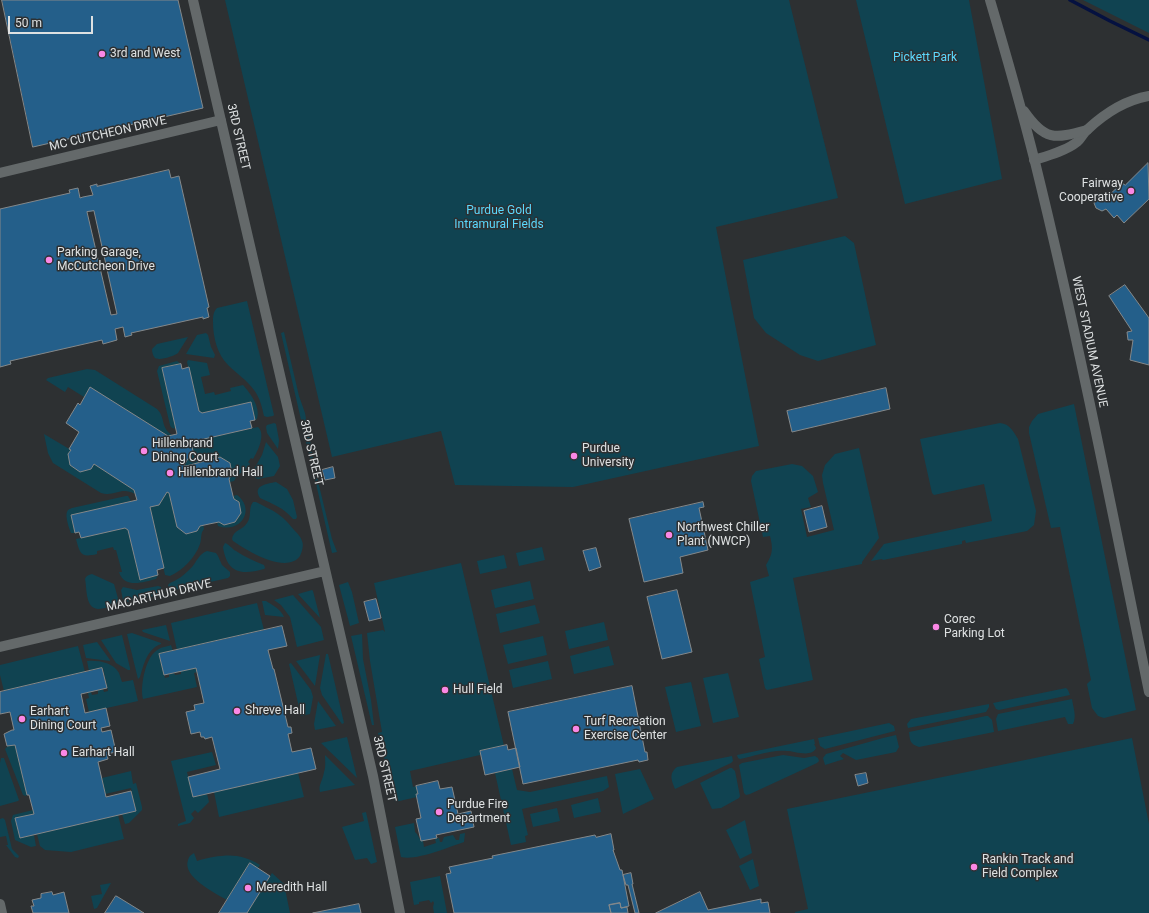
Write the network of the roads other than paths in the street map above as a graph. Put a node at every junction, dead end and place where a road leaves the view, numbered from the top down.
1 (193, 0) edge
2 (990, 0) edge
3 (1149, 96) edge
4 (1020, 105) junction
5 (221, 120) junction
6 (1087, 130) junction
7 (1034, 160) junction
8 (0, 173) edge
9 (325, 571) junction
10 (0, 647) edge
11 (1149, 692) edge
12 (0, 904) edge
13 (2, 913) edge
14 (400, 913) edge

1 - 5 street, 3RD STREET
2 - 4 street, WEST STADIUM AVENUE
3 - 6 street
4 - 6 street
4 - 7 street, WEST STADIUM AVENUE
5 - 8 street, MC CUTCHEON DRIVE
5 - 9 street, 3RD STREET
6 - 7 street
7 - 11 street, WEST STADIUM AVENUE
9 - 10 street, MACARTHUR DRIVE
9 - 14 street, 3RD STREET
12 - 13 street

